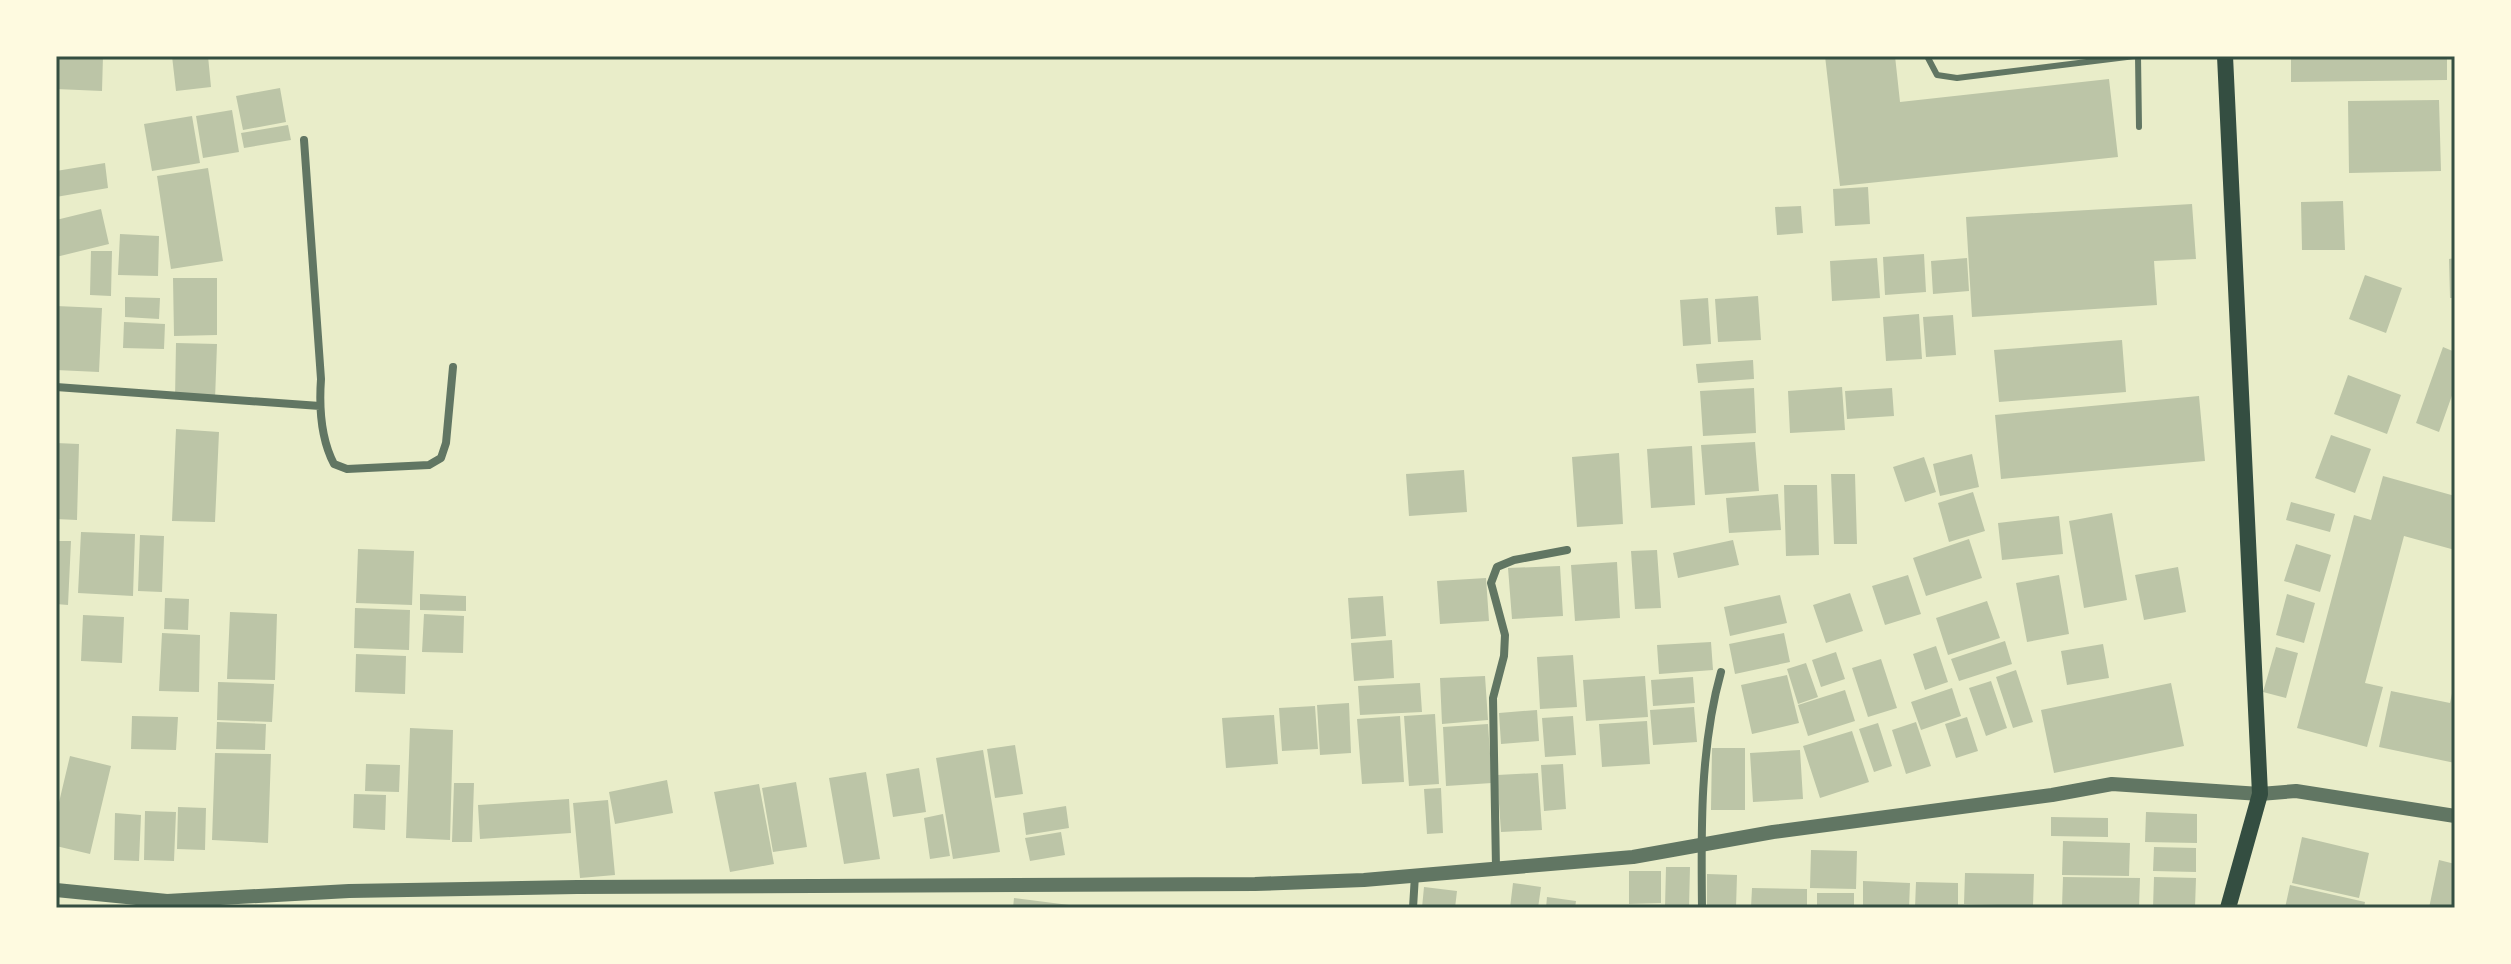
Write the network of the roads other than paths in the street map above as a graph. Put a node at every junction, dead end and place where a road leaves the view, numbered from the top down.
1 (1927, 56) edge
2 (2137, 56) edge
3 (2225, 56) edge
4 (2139, 127) dead end
5 (304, 140) dead end
6 (453, 367) dead end
7 (56, 387) edge
8 (320, 406) junction
9 (1567, 550) dead end
10 (1721, 672) dead end
11 (2260, 794) junction
12 (2455, 816) edge
13 (1701, 846) junction
14 (1496, 868) junction
15 (1415, 875) junction
16 (56, 890) edge
17 (1413, 908) edge
18 (1702, 908) edge
19 (2228, 908) edge

1 - 2 lane
2 - 4 lane
3 - 11 main road
5 - 8 street
6 - 8 street
7 - 8 street
9 - 14 street
10 - 13 street
11 - 12 street
11 - 13 street
11 - 19 main road
13 - 14 street
13 - 18 street
14 - 15 street
15 - 16 street
15 - 17 street

